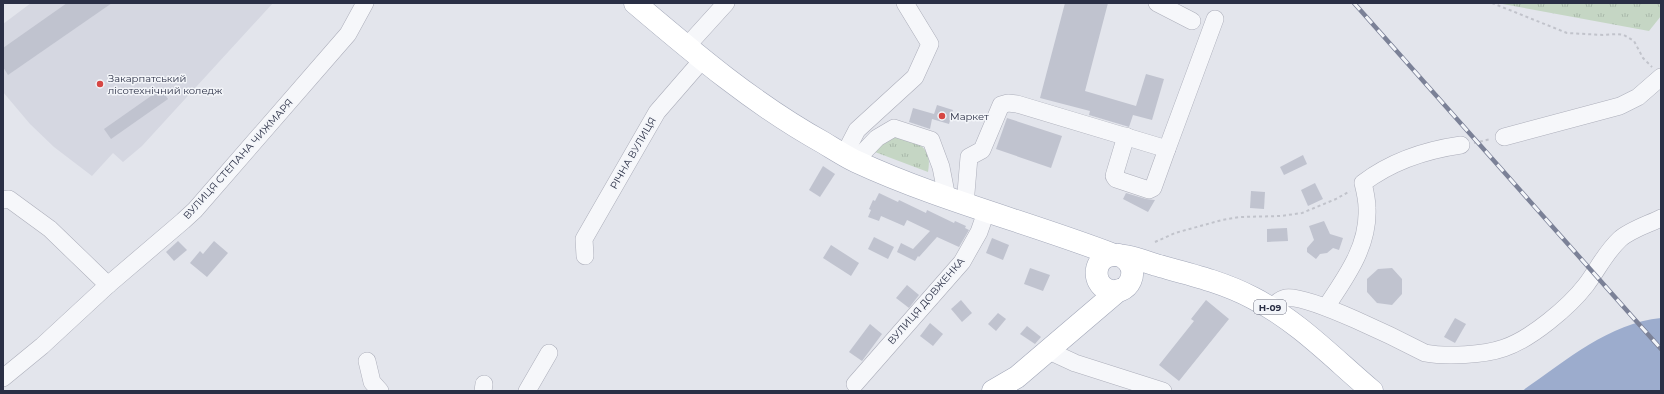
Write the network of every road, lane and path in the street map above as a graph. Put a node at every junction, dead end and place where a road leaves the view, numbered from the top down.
1 (365, 3) edge
2 (635, 3) edge
3 (726, 3) edge
4 (905, 3) edge
5 (1157, 3) edge
6 (1492, 3) edge
7 (1215, 19) dead end
8 (1192, 21) dead end
9 (695, 53) junction
10 (1657, 73) edge
11 (1126, 136) junction
12 (1504, 137) joint
13 (1462, 145) joint
14 (1167, 149) junction
15 (850, 158) junction
16 (1363, 183) junction
17 (3, 200) edge
18 (956, 202) junction
19 (986, 212) junction
20 (1661, 218) edge
21 (1155, 242) dead end
22 (585, 256) dead end
23 (1106, 263) junction
24 (1178, 271) junction
25 (108, 285) junction
26 (1122, 289) junction
27 (1326, 307) junction
28 (1271, 308) junction
29 (1081, 323) junction
30 (1049, 351) junction
31 (550, 353) dead end
32 (367, 361) dead end
33 (3, 378) edge
34 (855, 384) dead end
35 (380, 391) edge
36 (527, 391) edge
37 (993, 391) edge
38 (1163, 391) edge
39 (1372, 391) edge

1 - 25 street, ВУЛИЦЯ СТЕПАНА ЧИЖМАРЯ
2 - 9 main road
3 - 9 street, РІЧНА ВУЛИЦЯ
4 - 15 street
5 - 8 street
6 - 10 path
7 - 14 street
9 - 15 main road
9 - 22 street, РІЧНА ВУЛИЦЯ
10 - 12 street
11 - 14 street
11 - 14 street
11 - 18 street
12 - 13 path
13 - 16 street
15 - 18 main road
15 - 18 street
16 - 21 path
16 - 27 street
17 - 25 street
18 - 19 main road
19 - 23 main road
19 - 34 street, ВУЛИЦЯ ДОВЖЕНКА
20 - 27 street
23 - 24 main road, Н-09
23 - 26 main road
23 - 26 main road, Н-09
23 - 29 main road, Н-09
24 - 26 main road, Н-09
24 - 28 main road, Н-09
25 - 33 street, ВУЛИЦЯ СТЕПАНА ЧИЖМАРЯ
26 - 29 main road, Н-09
27 - 28 street
28 - 39 main road, Н-09
29 - 30 main road, Н-09
30 - 37 main road, Н-09
30 - 38 street
31 - 36 street
32 - 35 street

